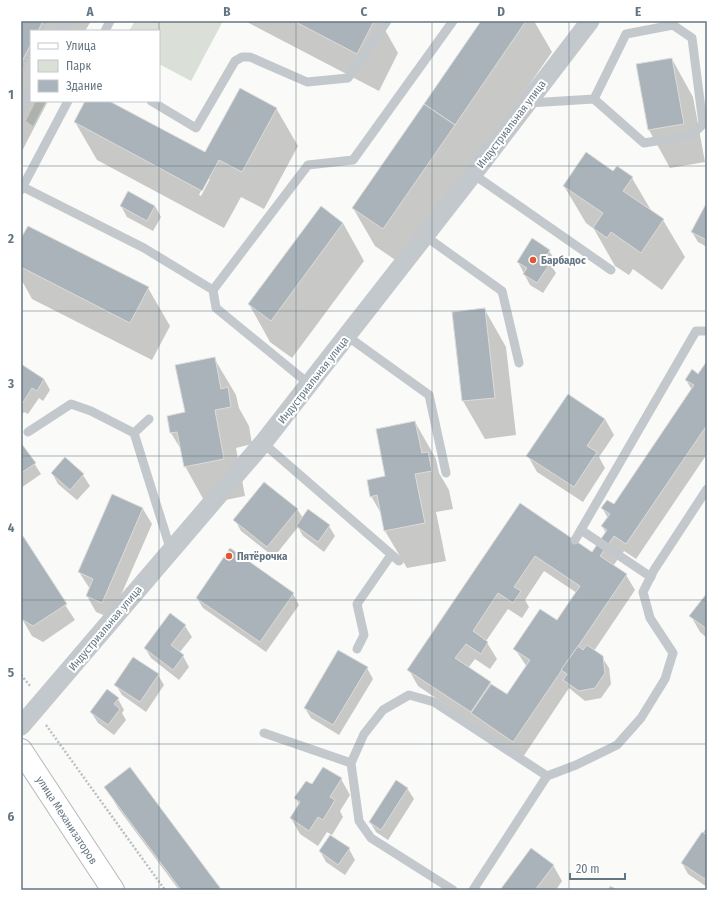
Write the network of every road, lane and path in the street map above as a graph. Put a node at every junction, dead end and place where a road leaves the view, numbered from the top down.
1 (46, 21) edge
2 (66, 21) edge
3 (110, 21) edge
4 (387, 21) edge
5 (453, 21) edge
6 (590, 21) edge
7 (42, 30) edge
8 (62, 30) edge
9 (106, 30) edge
10 (30, 52) edge
11 (21, 69) edge
12 (30, 92) edge
13 (594, 99) junction
14 (67, 102) edge
15 (152, 102) edge
16 (528, 103) junction
17 (21, 109) edge
18 (473, 174) junction
19 (22, 188) edge
20 (425, 236) junction
21 (611, 270) dead end
22 (213, 290) junction
23 (707, 331) edge
24 (347, 336) junction
25 (519, 364) dead end
26 (309, 384) junction
27 (149, 419) dead end
28 (28, 432) dead end
29 (134, 433) junction
30 (263, 443) junction
31 (446, 473) dead end
32 (707, 489) edge
33 (580, 530) junction
34 (575, 540) dead end
35 (171, 551) junction
36 (391, 555) junction
37 (399, 561) dead end
38 (651, 577) junction
39 (357, 650) dead end
40 (35, 710) junction
41 (21, 726) edge
42 (264, 733) dead end
43 (21, 750) edge
44 (351, 763) junction
45 (547, 776) junction
46 (113, 890) edge
47 (165, 890) edge
48 (453, 890) edge
49 (473, 890) edge

1 - 7 path
2 - 8 lane
3 - 9 lane
4 - 15 lane
5 - 22 lane
6 - 16 street, Индустриальная улица
10 - 11 path
12 - 17 lane
13 - 13 lane
13 - 16 lane
14 - 19 lane
16 - 18 street, Индустриальная улица
18 - 20 street, Индустриальная улица
18 - 21 lane
19 - 22 lane
20 - 24 street, Индустриальная улица
20 - 25 lane
22 - 26 lane
23 - 33 lane
24 - 26 street, Индустриальная улица
24 - 31 lane
26 - 30 street, Индустриальная улица
27 - 29 lane
28 - 29 lane
29 - 35 lane
30 - 35 street, Индустриальная улица
30 - 36 lane
32 - 38 lane
33 - 34 lane
33 - 38 lane
35 - 40 street, Индустриальная улица
36 - 37 lane
36 - 39 lane
38 - 45 lane
40 - 41 street, Индустриальная улица
40 - 47 path
42 - 44 lane
43 - 46 main road, улица Механизаторов
44 - 45 lane
44 - 48 lane
45 - 49 lane

